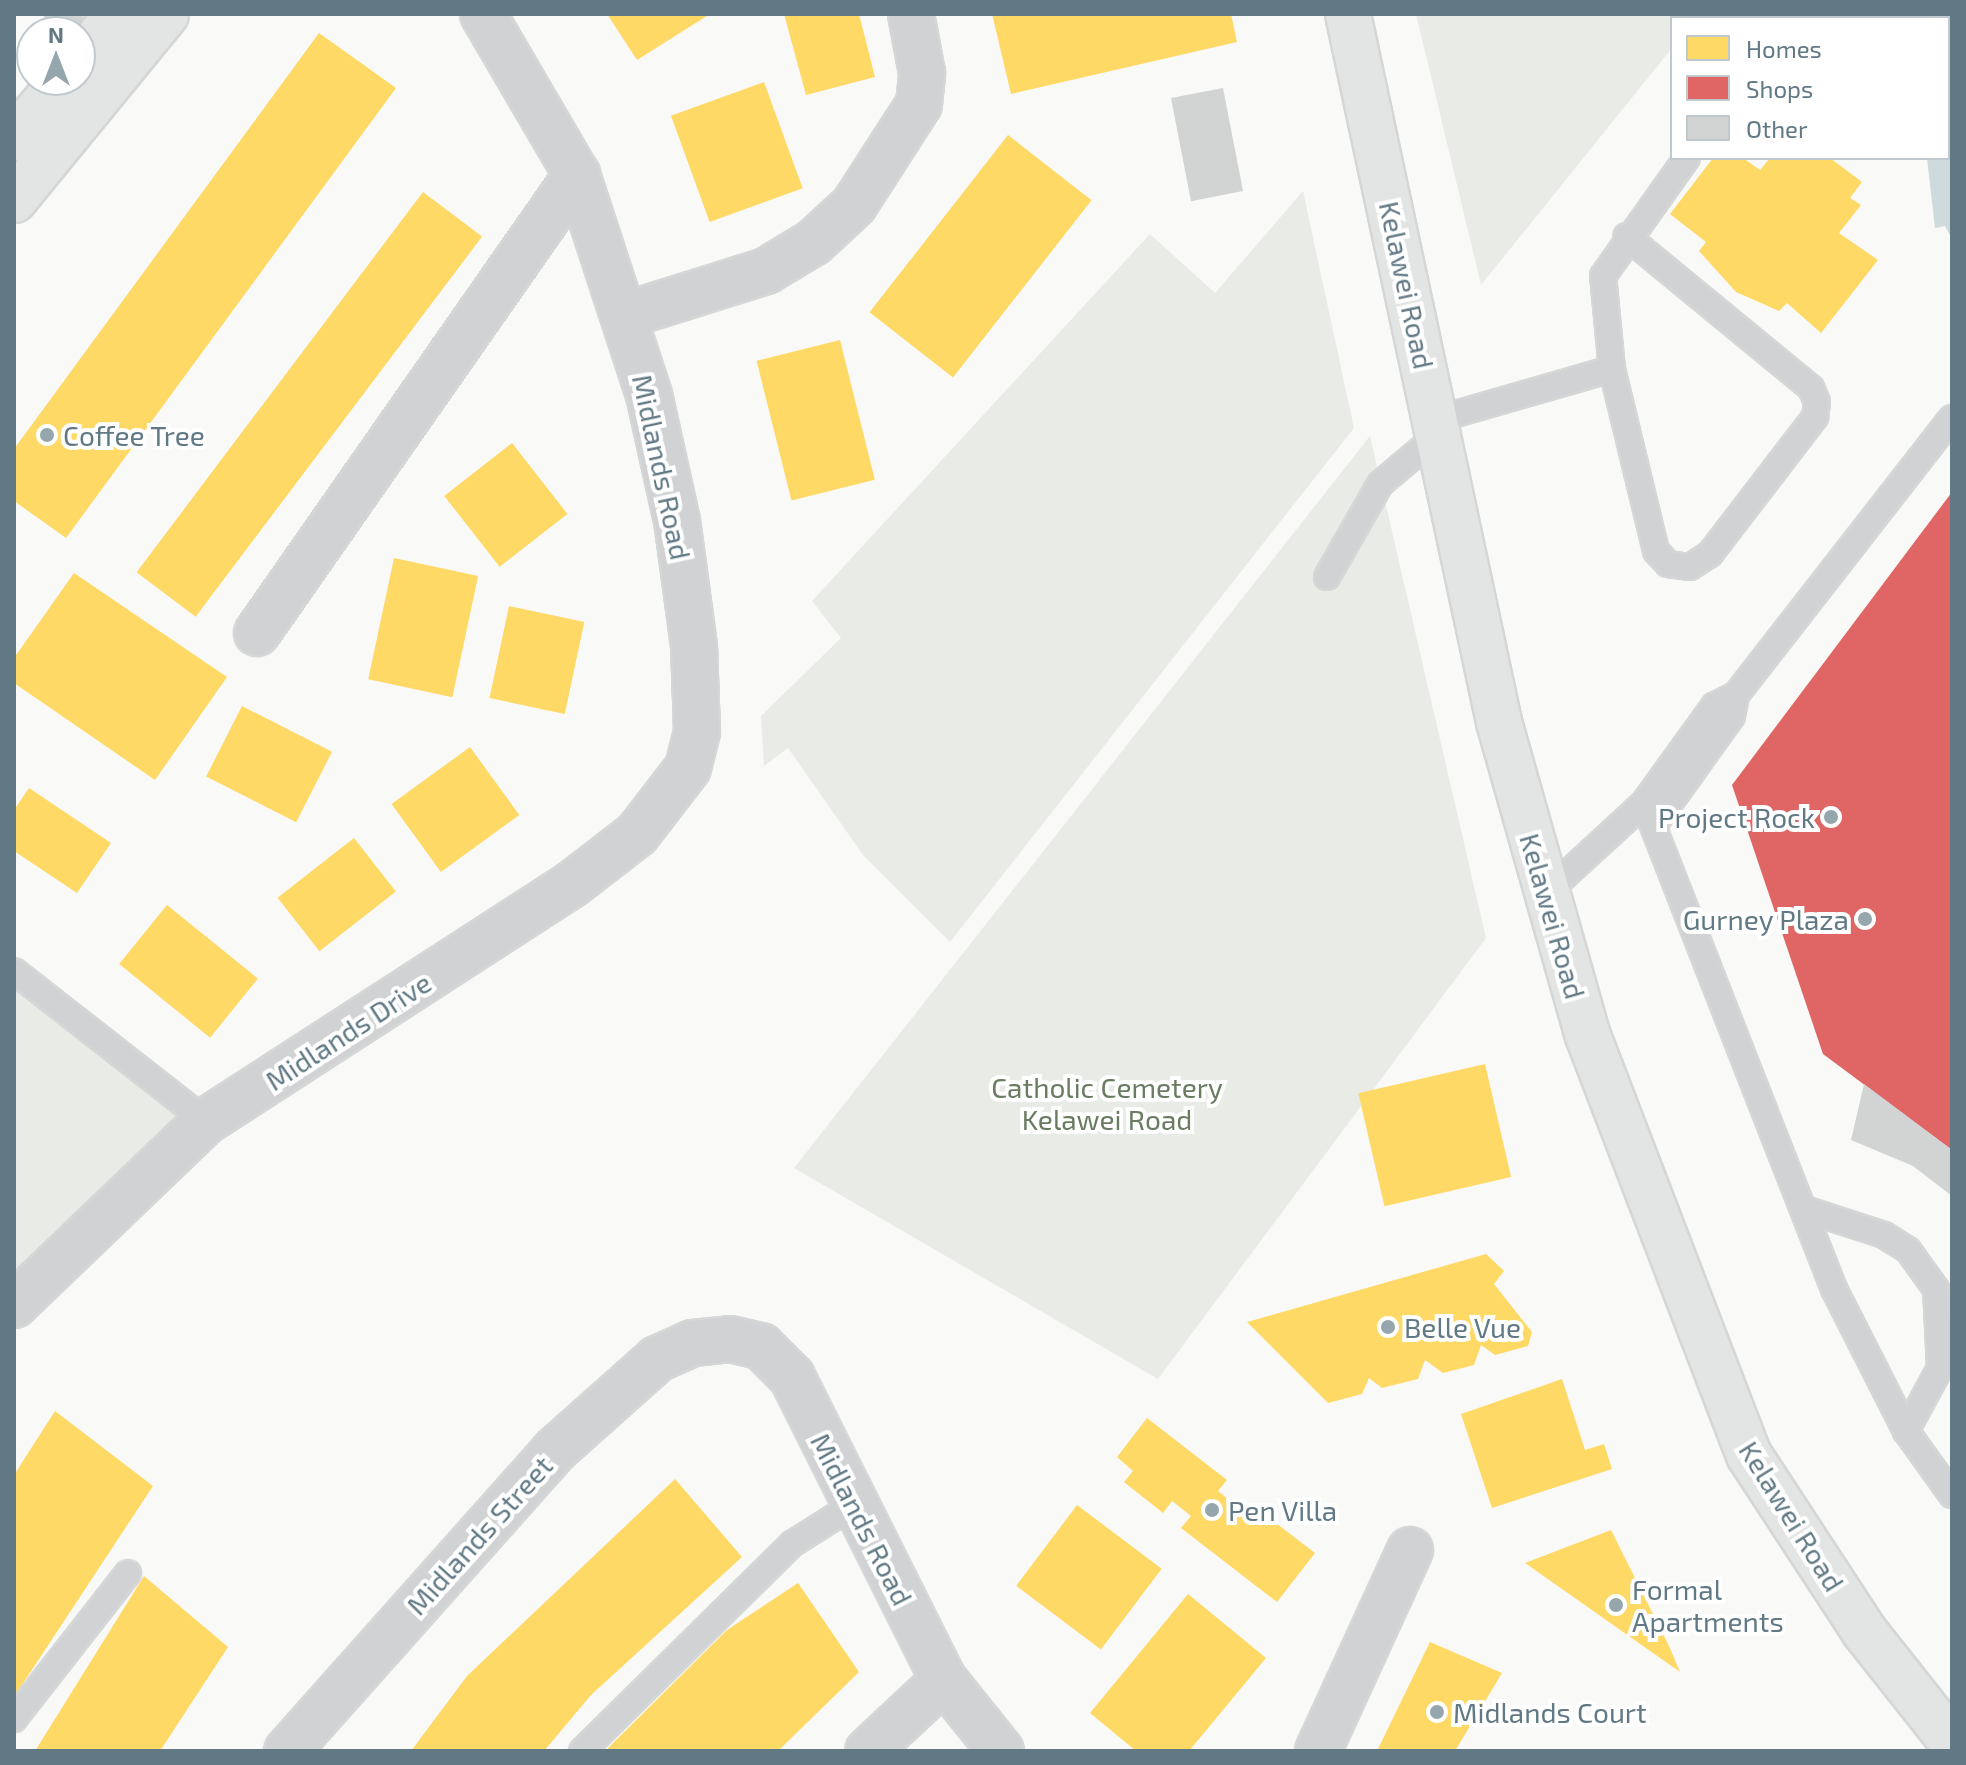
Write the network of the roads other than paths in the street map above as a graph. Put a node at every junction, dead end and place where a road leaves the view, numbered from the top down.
1 (166, 14) edge
2 (483, 14) edge
3 (911, 14) edge
4 (1348, 14) edge
5 (96, 43) edge
6 (50, 96) edge
7 (68, 96) edge
8 (14, 138) edge
9 (1685, 160) edge
10 (577, 175) junction
11 (14, 200) edge
12 (1626, 236) junction
13 (626, 315) junction
14 (1612, 369) junction
15 (1952, 418) edge
16 (1436, 428) junction
17 (1327, 577) dead end
18 (257, 633) dead end
19 (1736, 695) junction
20 (688, 768) joint
21 (1644, 803) junction
22 (1654, 825) junction
23 (1545, 894) junction
24 (14, 971) edge
25 (206, 1121) junction
26 (1804, 1209) junction
27 (15, 1302) edge
28 (693, 1343) joint
29 (1906, 1431) junction
30 (1952, 1495) edge
31 (852, 1506) junction
32 (1410, 1550) dead end
33 (128, 1573) dead end
34 (944, 1680) junction
35 (1945, 1717) edge
36 (14, 1719) edge
37 (287, 1751) edge
38 (582, 1751) edge
39 (868, 1751) edge
40 (1001, 1751) edge
41 (1318, 1751) edge

1 - 5 main road
2 - 10 street, Midlands Road
3 - 13 street
4 - 16 main road, Kelawei Road
6 - 8 main road
7 - 11 main road
9 - 12 lane
10 - 13 street, Midlands Road
10 - 18 street
12 - 14 lane
12 - 14 lane
13 - 20 street, Midlands Road
14 - 16 lane
15 - 19 lane
16 - 17 lane
16 - 23 main road, Kelawei Road
19 - 21 lane
19 - 22 lane
20 - 25 street, Midlands Drive
21 - 22 lane
21 - 23 lane
22 - 26 lane
23 - 35 main road, Kelawei Road
24 - 25 lane
25 - 27 street, Midlands Drive
26 - 29 lane
26 - 29 lane
28 - 31 street, Midlands Road
28 - 37 street, Midlands Street
29 - 30 lane
31 - 34 street, Midlands Road
31 - 38 lane
32 - 41 street
33 - 36 lane
34 - 39 street
34 - 40 street, Midlands Road

